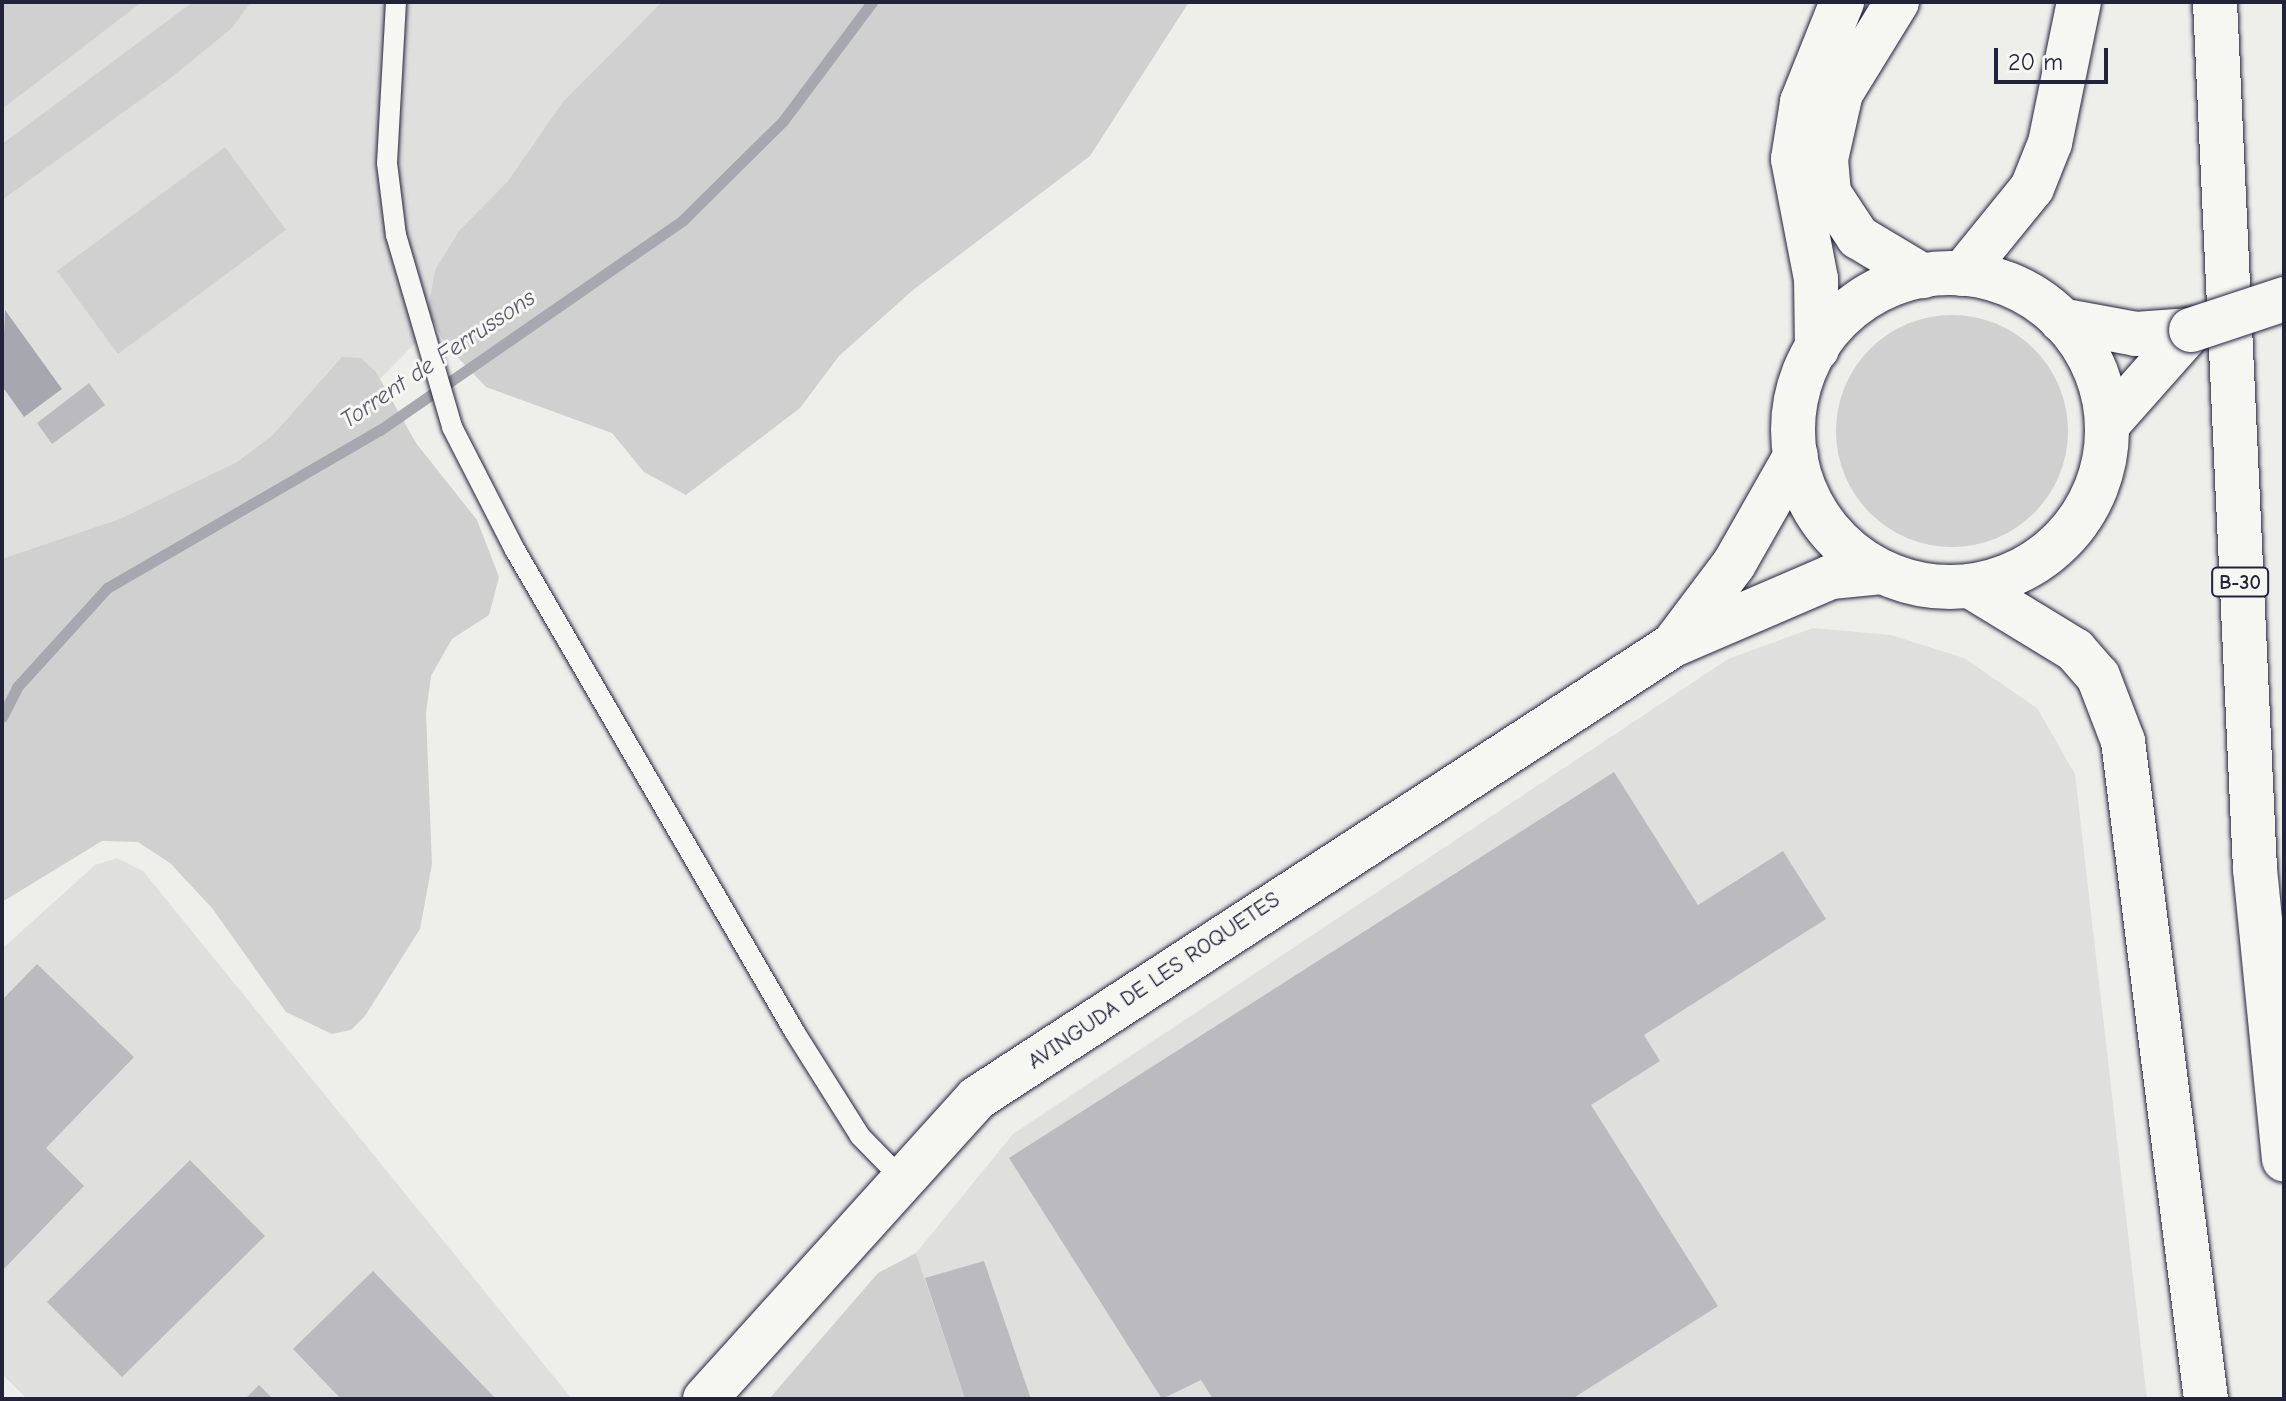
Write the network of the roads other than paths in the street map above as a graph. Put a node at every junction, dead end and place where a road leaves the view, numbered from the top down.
1 (396, 2) edge
2 (1842, 2) edge
3 (1897, 2) edge
4 (2079, 2) edge
5 (2215, 2) edge
6 (1942, 275) junction
7 (2284, 299) edge
8 (2061, 320) junction
9 (2191, 330) junction
10 (1817, 349) junction
11 (2107, 425) junction
12 (1796, 455) junction
13 (1882, 572) junction
14 (1970, 586) junction
15 (1673, 645) junction
16 (2284, 1160) edge
17 (902, 1179) junction
18 (705, 1399) edge
19 (2206, 1399) edge

1 - 17 lane
2 - 10 main road
3 - 6 main road
4 - 6 main road
5 - 16 main road, B-30
6 - 8 main road
6 - 10 main road
7 - 9 main road, bridge
8 - 9 main road
8 - 11 main road
9 - 11 main road
10 - 12 main road
11 - 14 main road
12 - 13 main road
12 - 15 main road, AVINGUDA DE LES ROQUETES
13 - 14 main road
13 - 15 main road, AVINGUDA DE LES ROQUETES
14 - 19 main road
15 - 17 main road, AVINGUDA DE LES ROQUETES
17 - 18 main road, AVINGUDA DE LES ROQUETES

